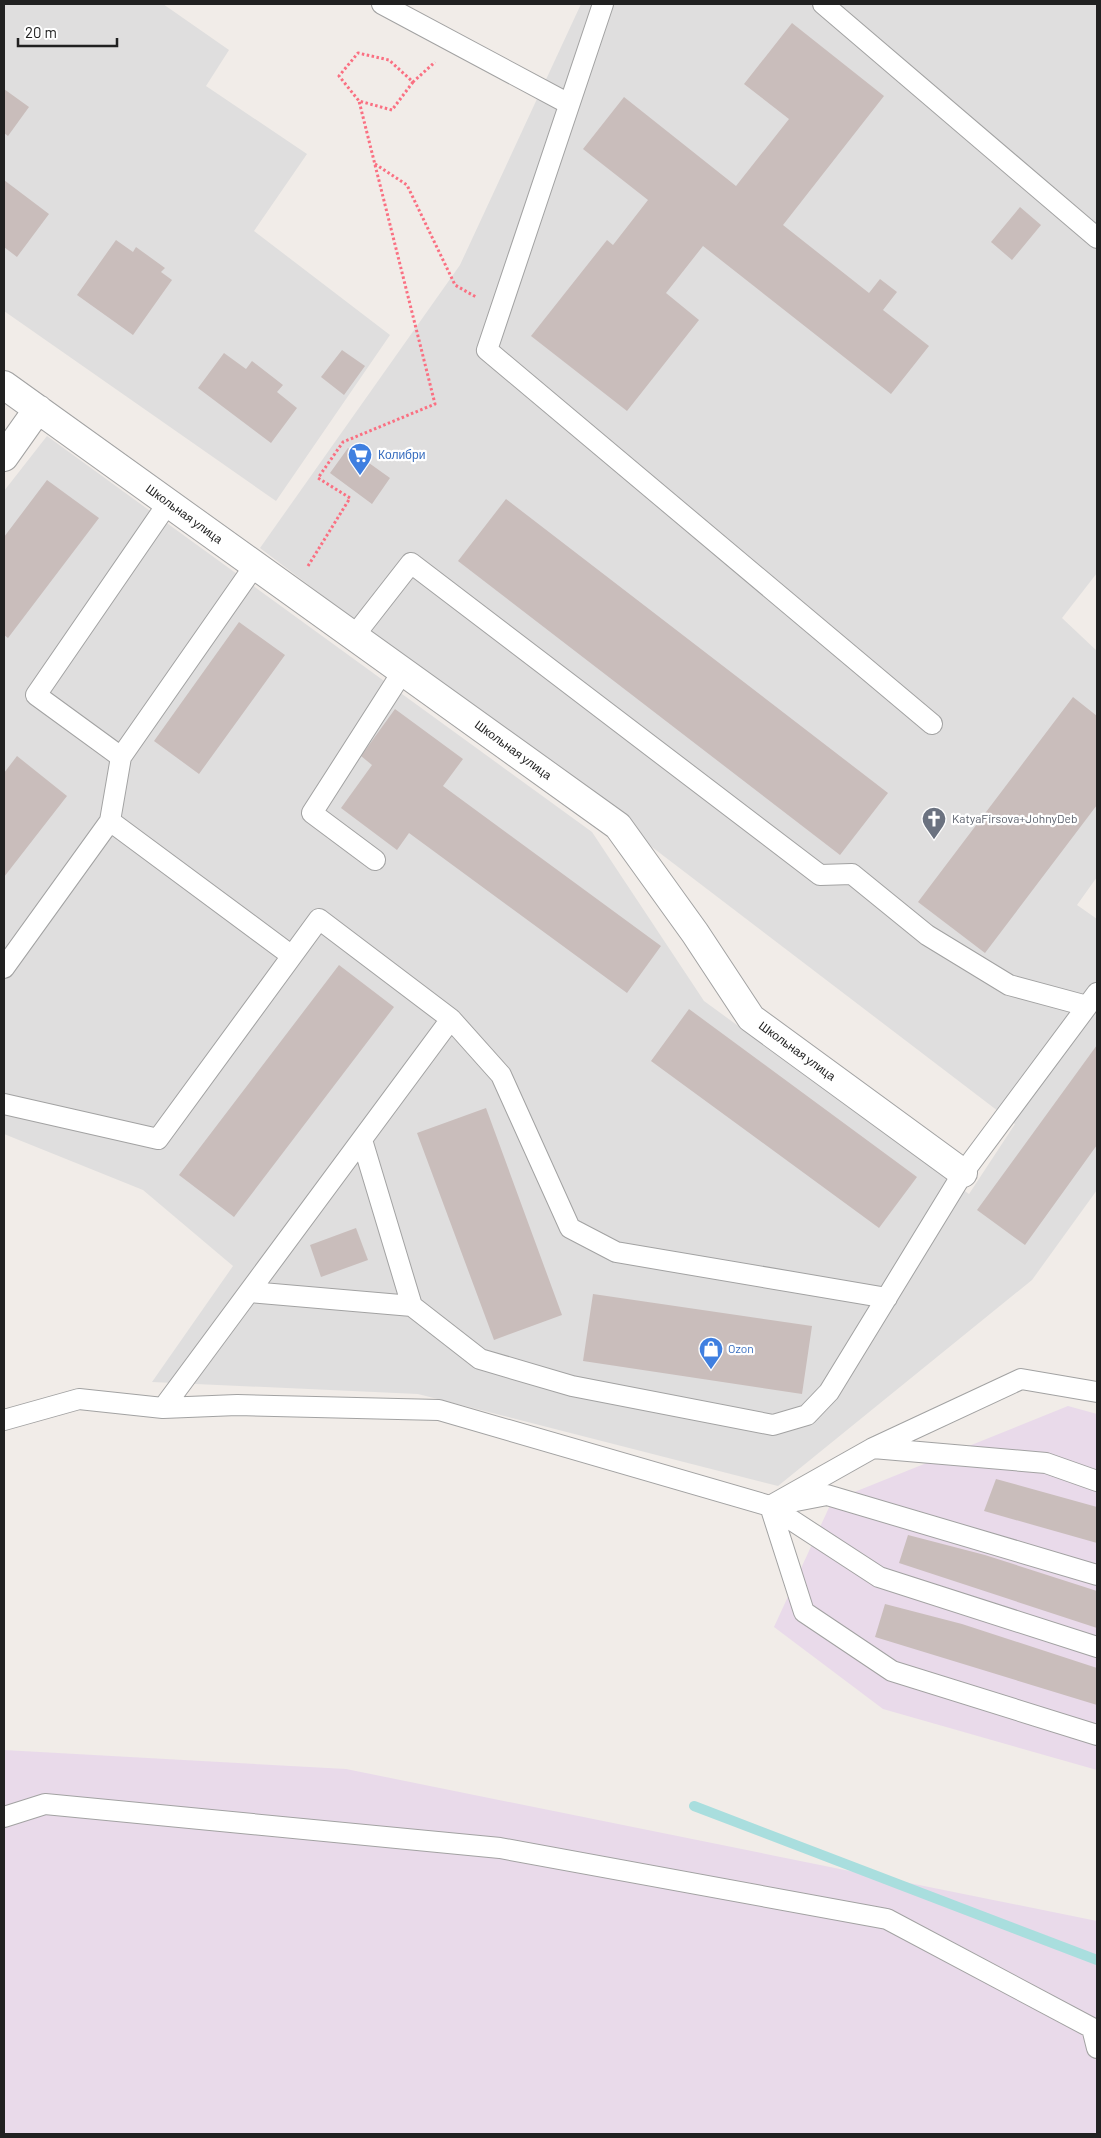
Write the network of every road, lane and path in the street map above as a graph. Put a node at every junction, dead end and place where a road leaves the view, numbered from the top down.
1 (382, 4) edge
2 (603, 4) edge
3 (823, 4) edge
4 (456, 43) junction
5 (413, 82) junction
6 (359, 101) junction
7 (569, 104) junction
8 (375, 164) junction
9 (1097, 238) edge
10 (500, 310) junction
11 (4, 385) edge
12 (38, 409) junction
13 (4, 457) edge
14 (168, 503) junction
15 (254, 565) junction
16 (292, 592) junction
17 (354, 636) junction
18 (403, 671) junction
19 (932, 724) dead end
20 (121, 757) junction
21 (110, 821) junction
22 (375, 860) dead end
23 (292, 956) junction
24 (4, 968) edge
25 (1092, 1000) edge
26 (451, 1019) junction
27 (4, 1104) edge
28 (362, 1140) junction
29 (963, 1173) junction
30 (250, 1292) junction
31 (887, 1298) junction
32 (412, 1306) junction
33 (1097, 1392) edge
34 (163, 1408) junction
35 (4, 1420) edge
36 (872, 1448) junction
37 (1097, 1481) edge
38 (770, 1506) junction
39 (1097, 1575) edge
40 (1097, 1647) edge
41 (1097, 1735) edge
42 (4, 1817) edge
43 (1097, 2048) edge

1 - 4 lane
2 - 7 lane
3 - 9 lane
4 - 5 path
4 - 7 lane
5 - 6 path
5 - 6 path
6 - 8 path
7 - 10 lane
8 - 10 path
8 - 16 path
10 - 19 lane
11 - 12 street, Школьная улица
12 - 13 street
12 - 14 street, Школьная улица
14 - 15 street, Школьная улица
14 - 20 lane
15 - 16 street, Школьная улица
15 - 20 lane
16 - 17 street, Школьная улица
17 - 18 street, Школьная улица
17 - 25 lane
18 - 22 lane
18 - 29 street, Школьная улица
20 - 21 lane
21 - 23 lane
21 - 24 lane
23 - 26 lane
23 - 27 lane
25 - 29 lane
26 - 28 lane
26 - 31 lane
28 - 30 lane
28 - 32 lane
29 - 31 lane
30 - 32 lane
30 - 34 lane
31 - 32 lane
33 - 36 lane
34 - 35 lane
34 - 38 lane
36 - 37 lane
36 - 38 lane
38 - 39 lane
38 - 40 lane
38 - 41 lane
42 - 43 lane

